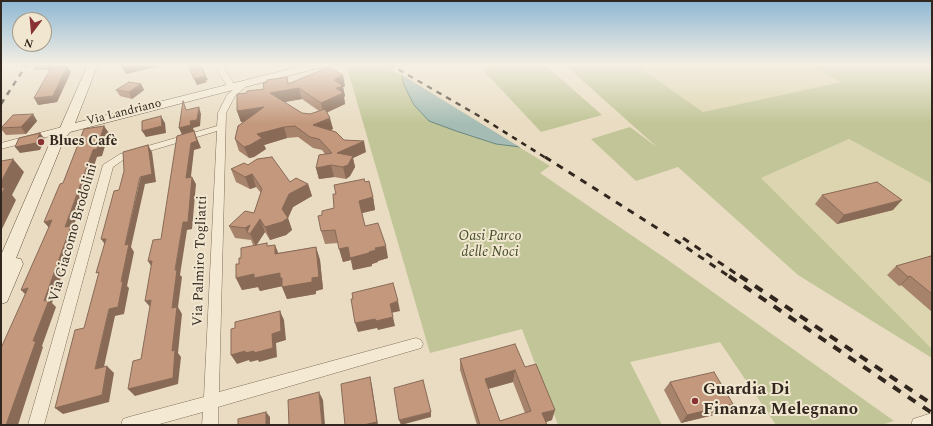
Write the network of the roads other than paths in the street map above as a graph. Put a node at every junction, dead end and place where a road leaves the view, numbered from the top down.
1 (85, 84) edge
2 (242, 84) edge
3 (245, 84) edge
4 (231, 86) joint
5 (217, 90) junction
6 (228, 100) junction
7 (222, 127) junction
8 (66, 129) junction
9 (1, 146) edge
10 (1, 274) edge
11 (1, 297) edge
12 (416, 344) dead end
13 (211, 402) junction
14 (932, 421) edge
15 (36, 425) edge
16 (129, 425) edge
17 (210, 425) edge
18 (919, 425) edge

1 - 8 street
2 - 4 street, Via Landriano
3 - 6 street, Via Palmiro Togliatti
4 - 5 street, Via Landriano
5 - 6 street
5 - 8 street, Via Landriano
6 - 7 street, Via Palmiro Togliatti
7 - 13 street, Via Palmiro Togliatti
7 - 15 street, Via Giacomo Brodolini
8 - 9 street
8 - 10 street
8 - 11 street
12 - 13 street
13 - 16 street
13 - 17 street, Via Palmiro Togliatti
14 - 18 street

